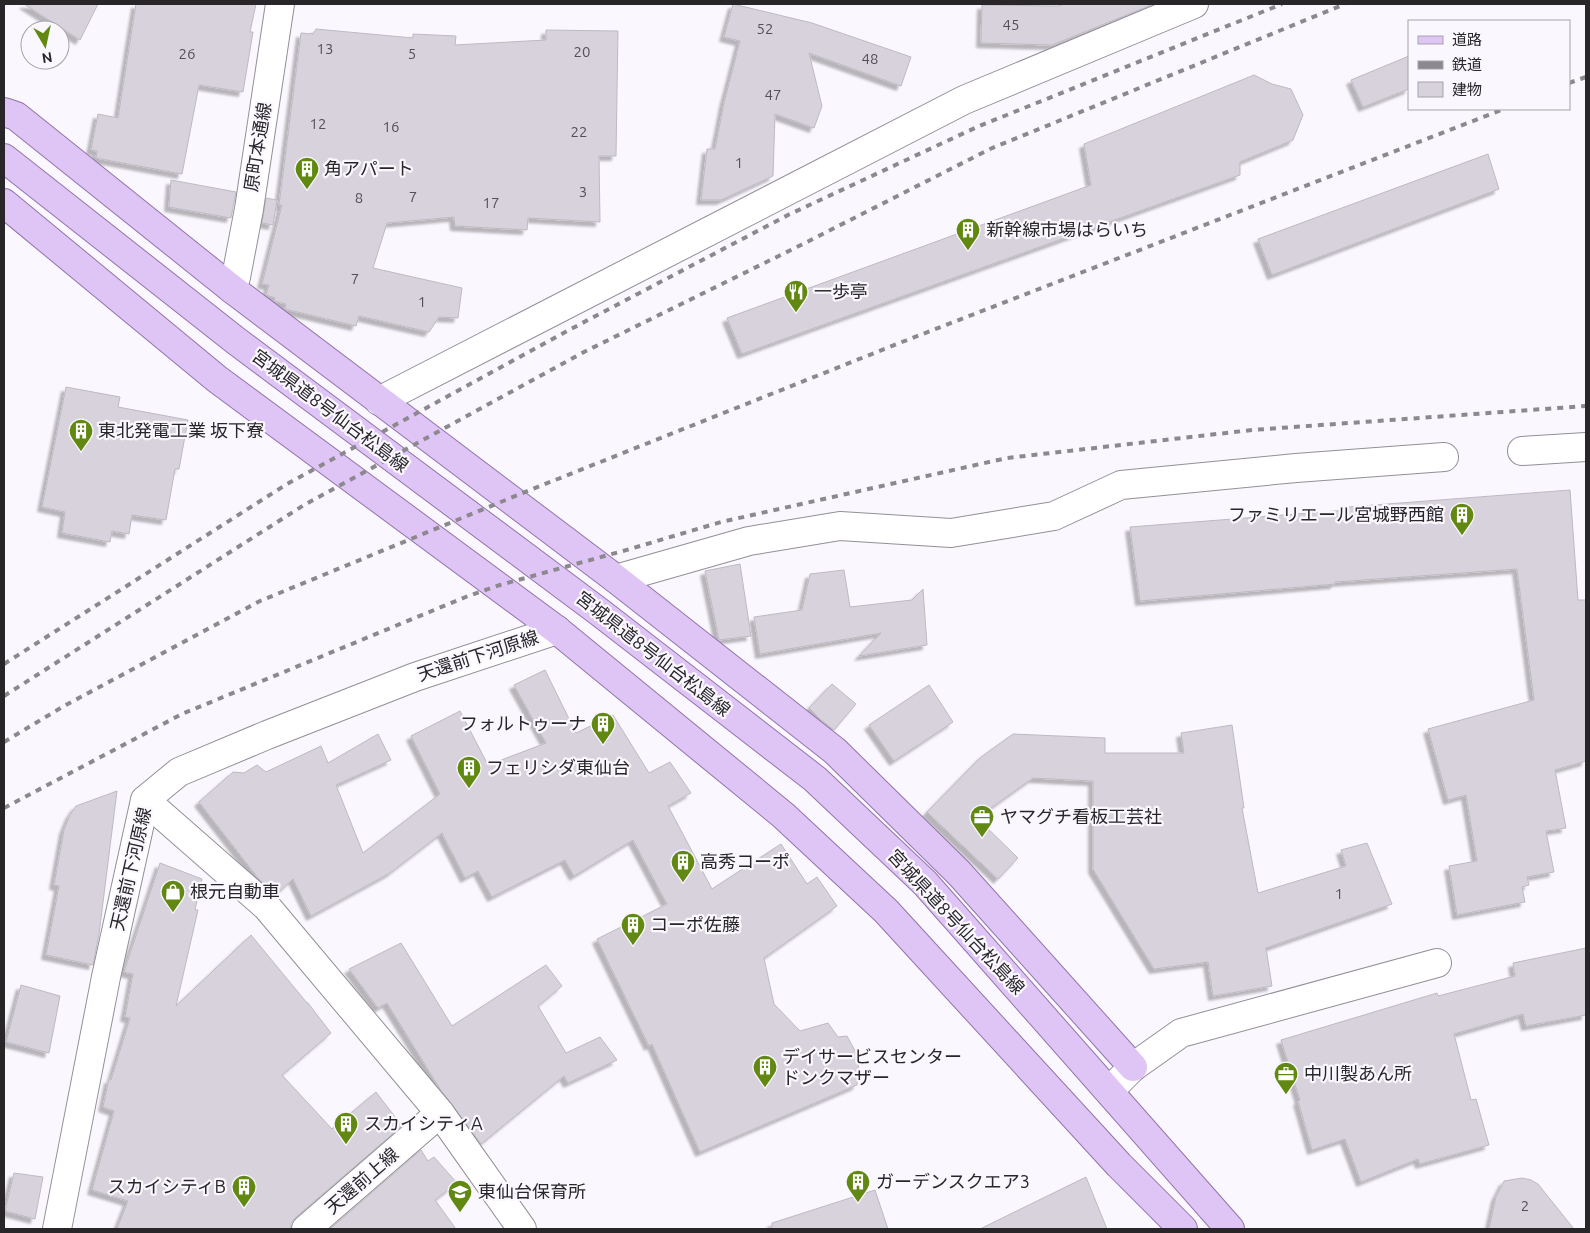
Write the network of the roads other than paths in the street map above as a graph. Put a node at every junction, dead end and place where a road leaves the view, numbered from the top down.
1 (280, 4) edge
2 (1194, 4) edge
3 (4, 112) edge
4 (4, 158) edge
5 (4, 203) edge
6 (232, 289) junction
7 (379, 401) junction
8 (1586, 447) edge
9 (1522, 451) dead end
10 (1444, 457) dead end
11 (616, 579) junction
12 (557, 630) junction
13 (145, 800) junction
14 (1437, 963) dead end
15 (1133, 1067) junction
16 (1109, 1091) junction
17 (440, 1113) junction
18 (57, 1229) edge
19 (306, 1229) edge
20 (522, 1229) edge
21 (1183, 1229) edge
22 (1230, 1229) edge

1 - 6 street, 原町本通線
2 - 7 street
3 - 6 main road
4 - 16 main road, 宮城県道8号仙台松島線
5 - 12 main road
6 - 7 main road
7 - 11 main road
8 - 9 street
10 - 11 street
11 - 15 main road
12 - 13 street, 天還前下河原線
12 - 21 main road
13 - 17 street
13 - 18 street, 天還前下河原線
14 - 15 street
15 - 16 street
16 - 22 main road, 宮城県道8号仙台松島線
17 - 19 street, 天還前上線
17 - 20 street

